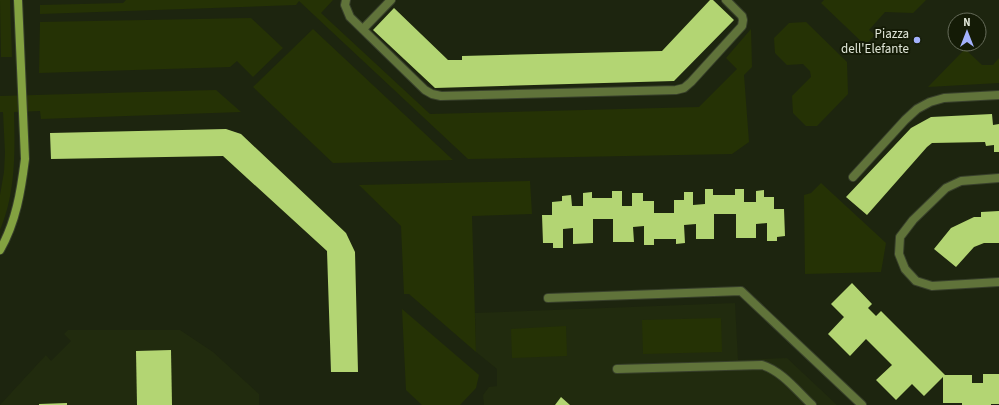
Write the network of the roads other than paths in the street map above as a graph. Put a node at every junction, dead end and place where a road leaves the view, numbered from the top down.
1 (18, 0) edge
2 (346, 0) edge
3 (390, 0) edge
4 (726, 0) edge
5 (363, 29) junction
6 (999, 95) edge
7 (853, 177) dead end
8 (999, 178) edge
9 (0, 250) edge
10 (999, 282) edge
11 (548, 298) dead end
12 (618, 369) dead end
13 (812, 405) edge
14 (862, 405) edge

1 - 9 main road
2 - 5 lane
3 - 5 lane
4 - 5 lane
6 - 7 lane
8 - 10 lane
11 - 14 lane
12 - 13 lane

